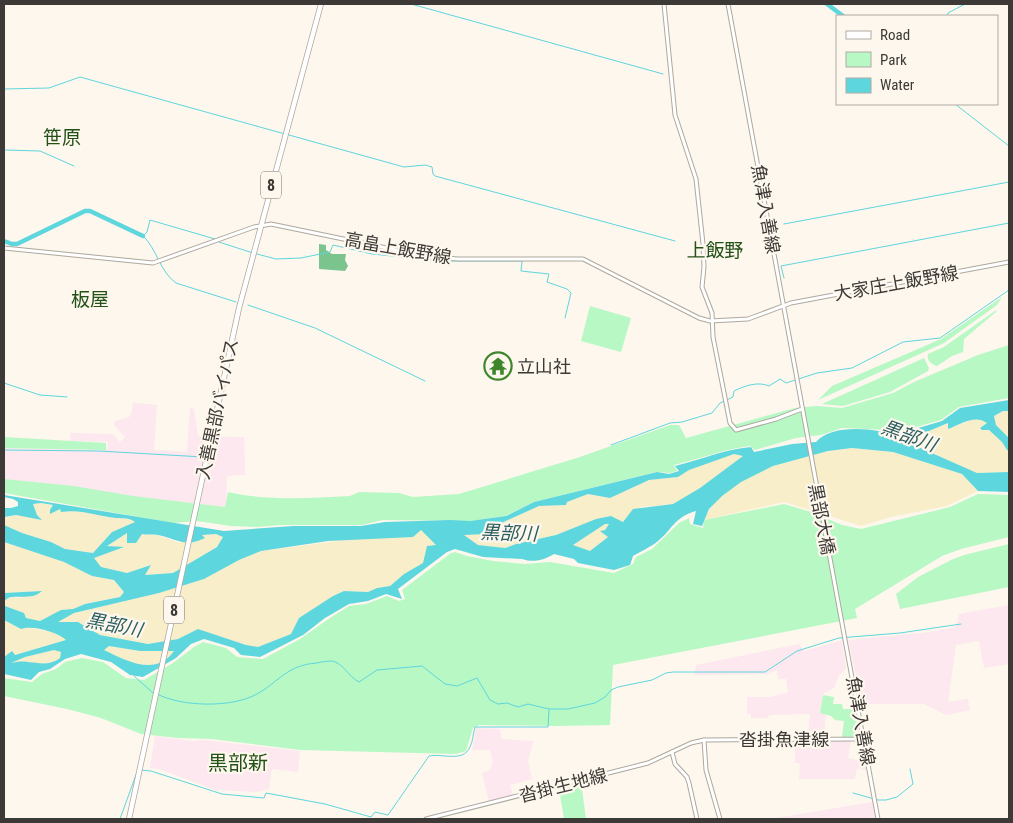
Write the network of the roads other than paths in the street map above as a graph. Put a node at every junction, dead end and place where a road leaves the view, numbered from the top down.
1 (321, 4) edge
2 (664, 4) edge
3 (728, 4) edge
4 (260, 225) junction
5 (4, 248) edge
6 (1009, 262) edge
7 (784, 305) junction
8 (713, 321) junction
9 (802, 409) junction
10 (803, 414) joint
11 (841, 623) joint
12 (864, 738) junction
13 (704, 740) junction
14 (697, 741) joint
15 (672, 752) junction
16 (129, 819) edge
17 (426, 819) edge
18 (697, 819) edge
19 (720, 819) edge
20 (878, 819) edge

1 - 4 highway, 入善黒部バイパス / 8
2 - 8 main road
3 - 7 main road, 魚津入善線
4 - 5 main road, 高畠上飯野線
4 - 8 main road, 高畠上飯野線
4 - 16 highway, 入善黒部バイパス / 8
6 - 7 main road, 大家庄上飯野線
7 - 8 main road, 高畠上飯野線
7 - 9 main road, 魚津入善線
8 - 9 main road
9 - 10 main road, 魚津入善線
10 - 11 main road, 黒部大橋
11 - 12 main road, 魚津入善線
12 - 13 main road, 沓掛魚津線
12 - 20 main road, 魚津入善線
13 - 14 main road, 沓掛魚津線
13 - 19 main road
14 - 15 main road, 沓掛生地線
15 - 17 main road, 沓掛生地線
15 - 18 main road

